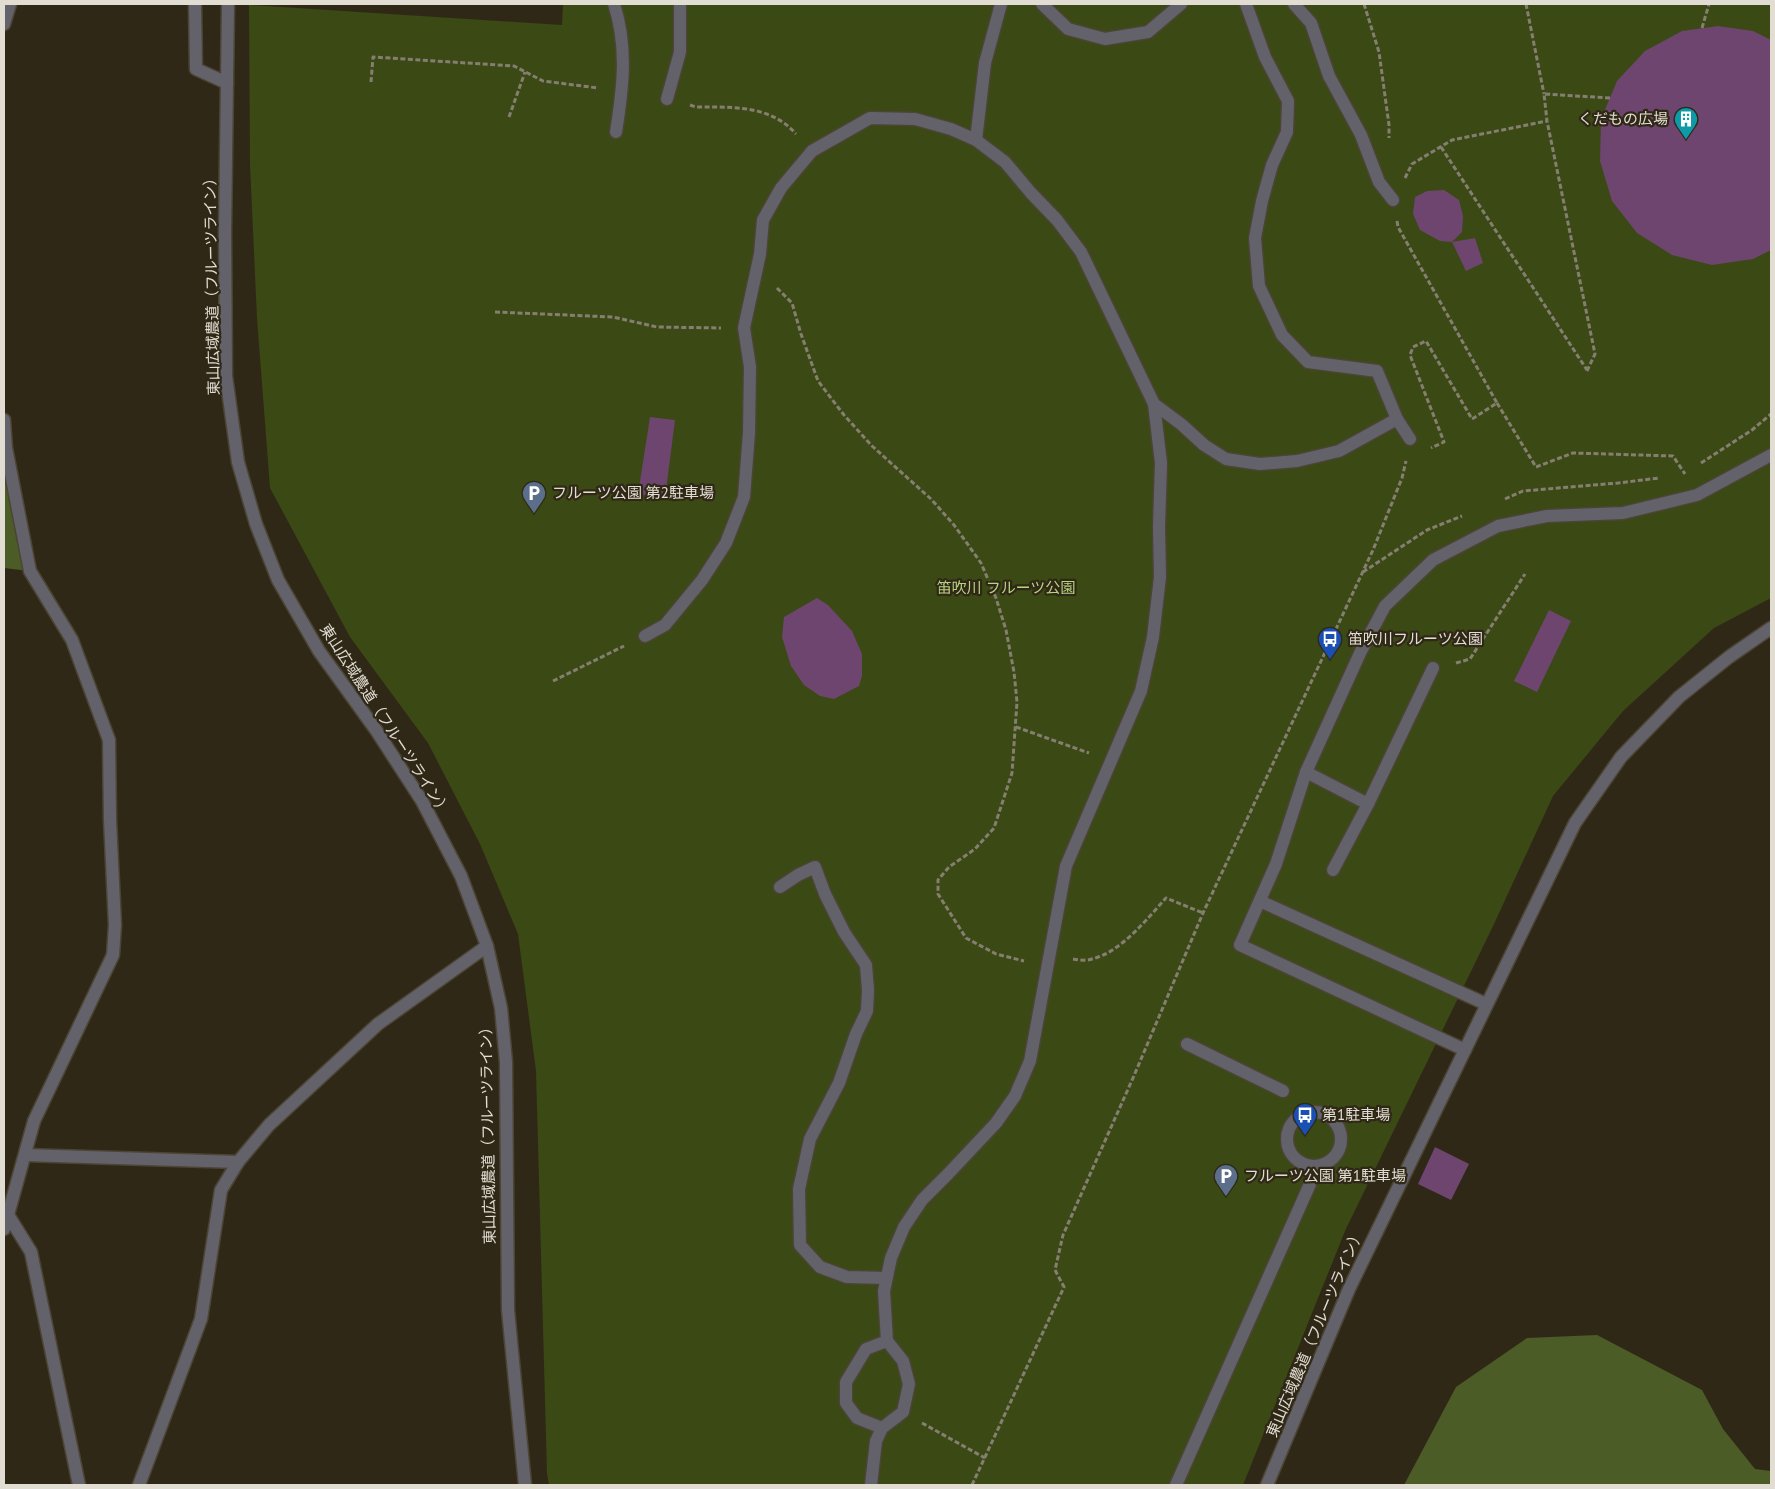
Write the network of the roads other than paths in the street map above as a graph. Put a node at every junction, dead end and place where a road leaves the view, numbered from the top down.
1 (10, 4) edge
2 (195, 4) edge
3 (228, 4) edge
4 (614, 4) edge
5 (680, 4) edge
6 (1001, 4) edge
7 (1042, 4) edge
8 (1181, 4) edge
9 (1246, 4) edge
10 (1294, 4) edge
11 (4, 24) edge
12 (227, 82) junction
13 (667, 99) road end
14 (616, 132) dead end
15 (976, 140) junction
16 (1393, 200) road end
17 (1154, 404) junction
18 (1397, 419) junction
19 (4, 420) edge
20 (1410, 439) road end
21 (1771, 455) edge
22 (1770, 629) edge
23 (645, 636) road end
24 (1432, 668) road end
25 (1306, 772) junction
26 (1368, 804) junction
27 (1333, 870) dead end
28 (780, 887) dead end
29 (1260, 901) junction
30 (487, 946) junction
31 (1486, 1004) junction
32 (1187, 1044) dead end
33 (1465, 1050) junction
34 (1283, 1091) dead end
35 (25, 1155) junction
36 (238, 1162) junction
37 (1318, 1166) junction
38 (8, 1215) junction
39 (4, 1229) edge
40 (886, 1278) junction
41 (887, 1340) junction
42 (882, 1428) junction
43 (79, 1485) edge
44 (139, 1485) edge
45 (525, 1485) edge
46 (871, 1485) edge
47 (1176, 1485) edge
48 (1267, 1485) edge

1 - 11 street
2 - 12 street
3 - 12 street, 東山広域農道（フルーツライン）
4 - 14 street
5 - 13 street
6 - 15 street
7 - 8 street
9 - 18 street
10 - 16 street
12 - 30 street, 東山広域農道（フルーツライン）
15 - 17 street
15 - 23 street
17 - 18 street
17 - 40 street
18 - 20 street
19 - 35 street
21 - 25 street
22 - 31 street, 東山広域農道（フルーツライン）
24 - 26 street
25 - 26 street
25 - 29 street
26 - 27 street
28 - 40 street
29 - 31 street
29 - 33 street
30 - 36 street
30 - 45 street, 東山広域農道（フルーツライン）
31 - 33 street, 東山広域農道（フルーツライン）
32 - 34 street
33 - 48 street, 東山広域農道（フルーツライン）
35 - 36 street
35 - 38 street
36 - 44 street
37 - 37 street
37 - 47 street
38 - 39 street
38 - 43 street
40 - 41 street
41 - 42 street
41 - 42 street
42 - 46 street

